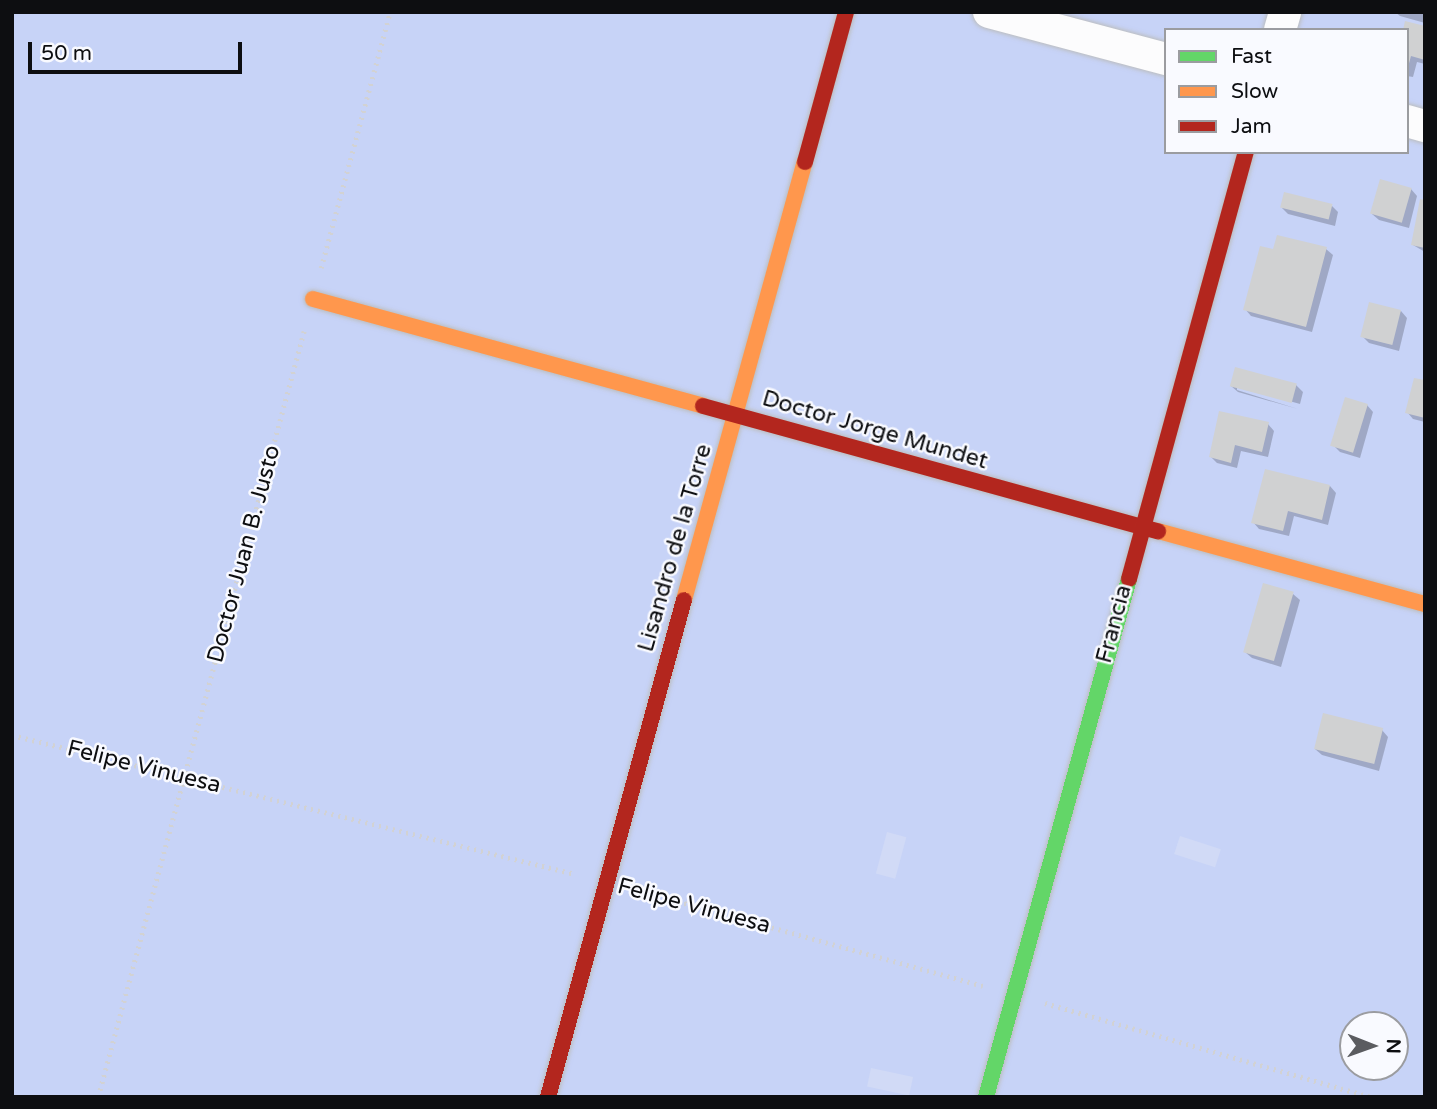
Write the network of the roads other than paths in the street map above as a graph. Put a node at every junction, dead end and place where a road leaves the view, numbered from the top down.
1 (846, 12) edge
2 (989, 12) edge
3 (1164, 58) edge
4 (1245, 154) edge
5 (313, 299) road end
6 (736, 415) junction
7 (1140, 528) junction
8 (1425, 604) edge
9 (548, 1097) edge
10 (986, 1097) edge

1 - 6 street, Lisandro de la Torre
2 - 3 street
4 - 7 street, Francia
5 - 6 street, Doctor Jorge Mundet
6 - 7 street, Doctor Jorge Mundet
6 - 9 street, Lisandro de la Torre
7 - 8 street, Doctor Jorge Mundet
7 - 10 street, Francia

